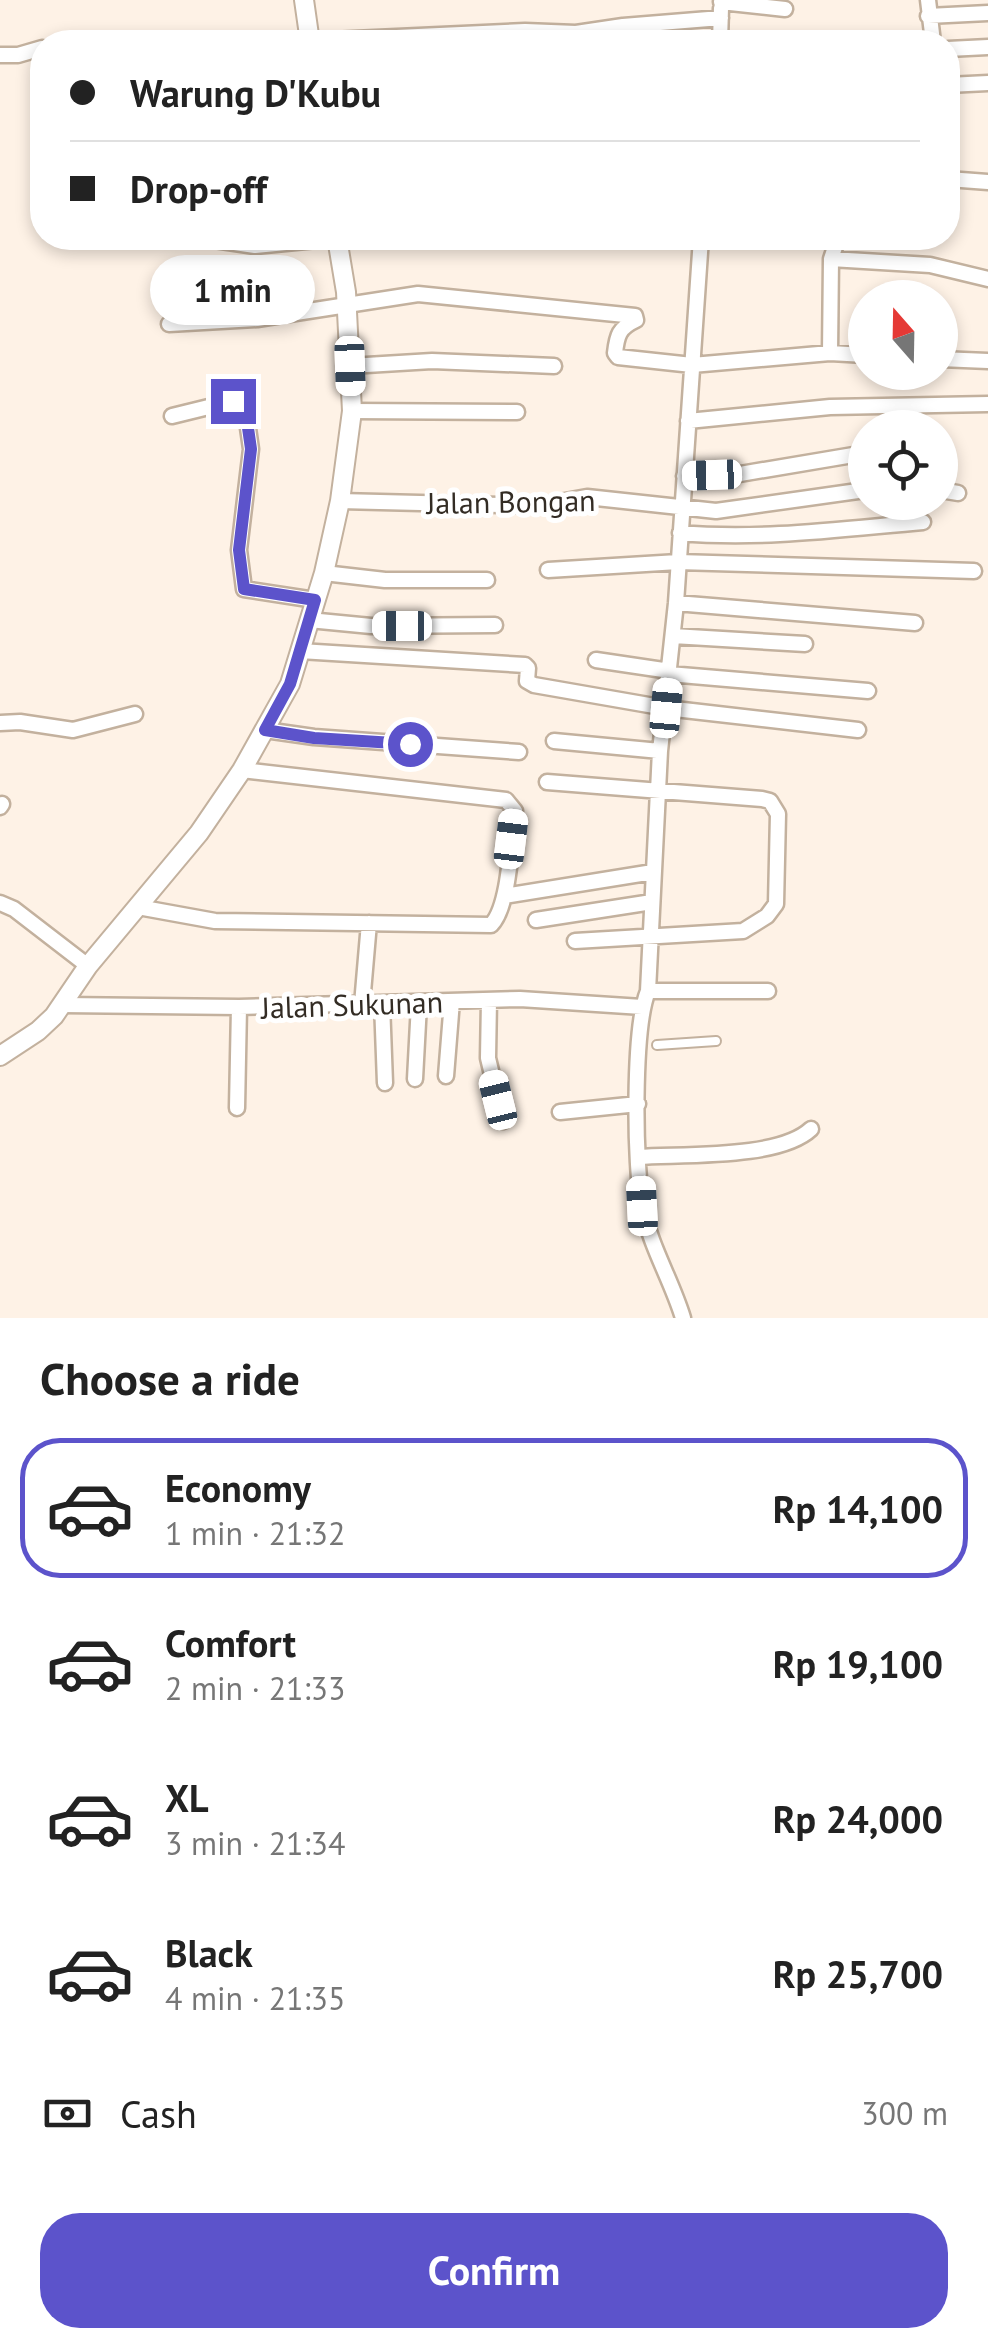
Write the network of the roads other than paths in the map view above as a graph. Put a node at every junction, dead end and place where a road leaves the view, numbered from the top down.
1 (304, 0) edge
2 (928, 0) edge
3 (721, 7) edge
4 (785, 10) dead end
5 (988, 13) edge
6 (928, 16) junction
7 (308, 30) edge
8 (600, 30) edge
9 (931, 30) edge
10 (988, 47) edge
11 (960, 49) edge
12 (30, 52) edge
13 (0, 55) edge
14 (988, 82) edge
15 (960, 84) edge
16 (960, 180) edge
17 (988, 182) edge
18 (339, 250) edge
19 (701, 250) edge
20 (834, 250) edge
21 (831, 259) junction
22 (988, 278) edge
23 (347, 303) junction
24 (169, 324) dead end
25 (830, 353) junction
26 (848, 354) edge
27 (958, 359) edge
28 (988, 361) edge
29 (692, 364) junction
30 (350, 366) junction
31 (554, 366) dead end
32 (988, 404) edge
33 (352, 411) junction
34 (517, 412) dead end
35 (172, 416) dead end
36 (688, 421) junction
37 (848, 456) edge
38 (684, 476) junction
39 (848, 492) edge
40 (340, 502) junction
41 (682, 508) junction
42 (923, 522) dead end
43 (680, 533) junction
44 (678, 562) junction
45 (548, 570) dead end
46 (974, 571) dead end
47 (324, 573) junction
48 (487, 580) dead end
49 (315, 600) junction
50 (676, 603) junction
51 (309, 620) junction
52 (915, 623) dead end
53 (495, 625) dead end
54 (673, 636) junction
55 (805, 644) dead end
56 (300, 651) junction
57 (596, 660) dead end
58 (669, 673) junction
59 (868, 691) dead end
60 (666, 708) junction
61 (135, 714) dead end
62 (0, 723) edge
63 (265, 730) junction
64 (858, 730) dead end
65 (554, 742) dead end
66 (660, 751) junction
67 (519, 752) dead end
68 (242, 770) junction
69 (546, 782) dead end
70 (657, 792) junction
71 (654, 872) junction
72 (504, 896) junction
73 (652, 902) junction
74 (0, 903) edge
75 (138, 908) junction
76 (536, 920) dead end
77 (369, 923) junction
78 (649, 937) junction
79 (575, 941) dead end
80 (88, 966) junction
81 (648, 991) junction
82 (768, 991) dead end
83 (490, 1000) junction
84 (452, 1001) junction
85 (382, 1003) junction
86 (362, 1004) junction
87 (419, 1004) junction
88 (63, 1005) junction
89 (642, 1007) junction
90 (239, 1008) junction
91 (716, 1041) dead end
92 (650, 1045) junction
93 (0, 1056) edge
94 (446, 1076) dead end
95 (415, 1079) dead end
96 (385, 1083) dead end
97 (638, 1104) junction
98 (237, 1108) dead end
99 (560, 1112) dead end
100 (502, 1121) dead end
101 (811, 1129) dead end
102 (639, 1157) junction
103 (683, 1318) edge

1 - 7 street
2 - 6 street
3 - 4 street
3 - 8 street
5 - 6 street
6 - 9 street
10 - 11 street
12 - 13 street
14 - 15 street
16 - 17 street
18 - 23 street
19 - 29 street
20 - 21 street
21 - 22 street
21 - 25 street
23 - 24 street
23 - 29 street
23 - 30 street
25 - 26 street
25 - 29 street
27 - 28 street
29 - 36 street
30 - 31 street
30 - 33 street
32 - 36 street
33 - 34 street
33 - 40 street
35 - 49 street
36 - 38 street
37 - 38 street
38 - 41 street
39 - 41 street, Jalan Bongan
40 - 41 street, Jalan Bongan
40 - 47 street
41 - 43 street
42 - 43 street
43 - 44 street
44 - 45 street
44 - 46 street
44 - 50 street
47 - 48 street
47 - 49 street
49 - 51 street
50 - 52 street
50 - 54 street
51 - 53 street
51 - 56 street
54 - 55 street
54 - 58 street
56 - 60 street
56 - 63 street
57 - 58 street
58 - 59 street
58 - 60 street
60 - 64 street
60 - 66 street
61 - 62 street
63 - 67 street
63 - 68 street
65 - 66 street
66 - 70 street
68 - 72 street
68 - 75 street
69 - 70 street
70 - 71 street
70 - 78 street
71 - 72 street
71 - 73 street
72 - 77 street
73 - 76 street
73 - 78 street
74 - 80 street
75 - 77 street
75 - 80 street
77 - 86 street
78 - 79 street
78 - 81 street
80 - 88 street
81 - 82 street
81 - 89 street
83 - 84 street, Jalan Sukunan
83 - 89 street, Jalan Sukunan
83 - 100 street
84 - 87 street, Jalan Sukunan
84 - 94 street
85 - 86 street, Jalan Sukunan
85 - 87 street, Jalan Sukunan
85 - 96 street
86 - 90 street, Jalan Sukunan
87 - 95 street
88 - 90 street, Jalan Sukunan
88 - 93 street
89 - 92 street
90 - 98 street
91 - 92 lane
92 - 97 street
97 - 99 street
97 - 102 street
101 - 102 street
102 - 103 street

